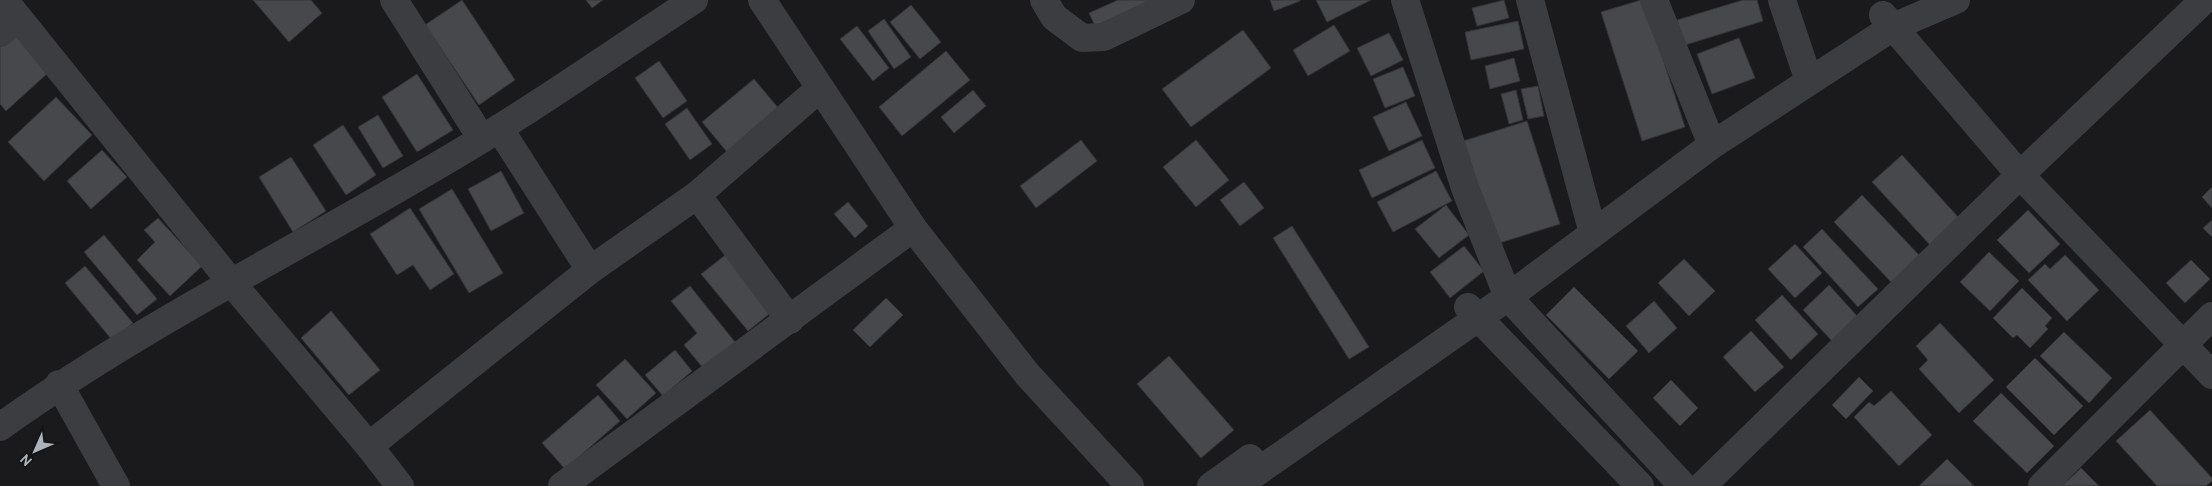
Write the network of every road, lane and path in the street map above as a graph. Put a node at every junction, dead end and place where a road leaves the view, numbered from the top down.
1 (394, 0) edge
2 (694, 0) edge
3 (762, 0) edge
4 (1044, 0) edge
5 (1182, 0) edge
6 (1405, 0) edge
7 (1530, 0) edge
8 (1654, 0) edge
9 (1782, 0) edge
10 (1918, 0) edge
11 (1956, 0) edge
12 (2204, 0) edge
13 (7, 17) edge
14 (1888, 21) junction
15 (1806, 72) junction
16 (819, 89) junction
17 (490, 134) junction
18 (1709, 140) junction
19 (2020, 175) junction
20 (697, 195) junction
21 (1591, 227) junction
22 (913, 228) junction
23 (590, 270) junction
24 (231, 282) junction
25 (1505, 290) junction
26 (1473, 312) junction
27 (2212, 316) edge
28 (790, 320) junction
29 (2183, 344) junction
30 (2212, 375) edge
31 (59, 384) junction
32 (0, 427) edge
33 (369, 446) junction
34 (1671, 482) edge
35 (116, 486) edge
36 (400, 486) edge
37 (562, 486) edge
38 (1130, 486) edge
39 (1211, 486) edge
40 (1237, 486) edge
41 (1640, 486) edge
42 (1702, 486) edge
43 (2042, 486) edge

1 - 17 street
2 - 17 street
3 - 16 street
4 - 5 street
6 - 25 street
7 - 21 street
8 - 18 street
9 - 15 street
10 - 14 street
11 - 14 street
12 - 19 street
13 - 24 street
14 - 15 street
14 - 19 street
15 - 18 street
16 - 20 street
16 - 22 street
17 - 23 street
17 - 24 street
18 - 21 street
19 - 29 street
19 - 42 street
20 - 23 street
20 - 28 street
21 - 25 street
22 - 28 street
22 - 38 street
23 - 33 street
24 - 31 street
24 - 33 street
25 - 26 street
25 - 34 street
26 - 39 street
26 - 40 street
26 - 41 street
27 - 29 street
28 - 37 street
29 - 30 street
29 - 43 street
31 - 32 street
31 - 35 street
33 - 36 street

